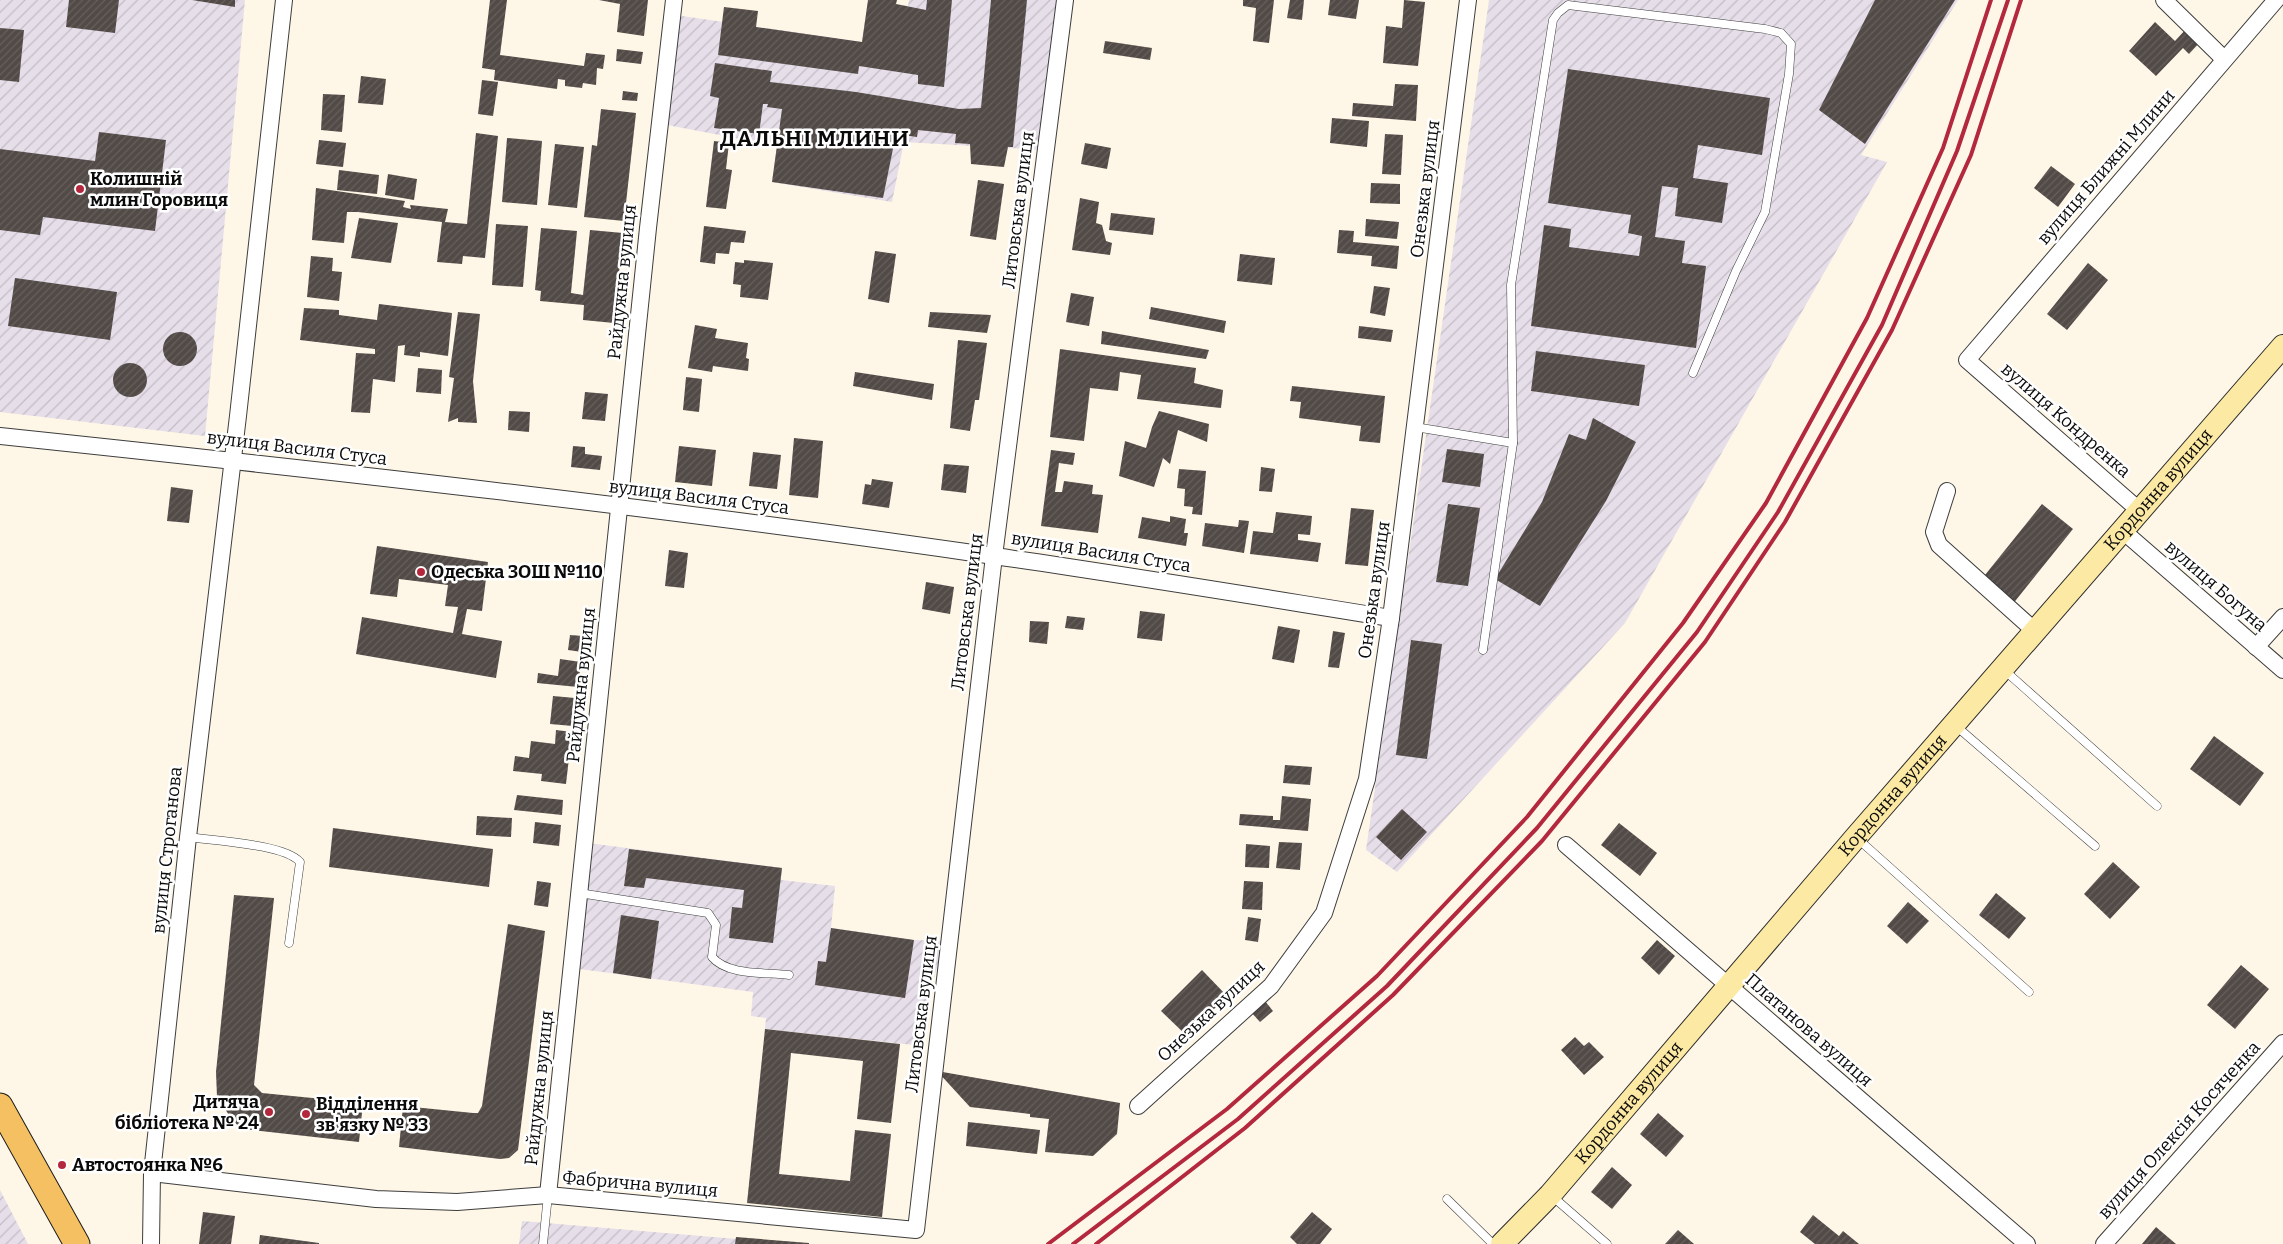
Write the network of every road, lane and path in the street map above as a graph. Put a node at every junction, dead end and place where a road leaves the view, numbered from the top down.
1 (284, 0) edge
2 (674, 0) edge
3 (1065, 0) edge
4 (1468, 0) edge
5 (2164, 0) edge
6 (2276, 0) edge
7 (2224, 59) junction
8 (2283, 346) edge
9 (1967, 360) joint
10 (1693, 373) dead end
11 (1415, 427) junction
12 (0, 436) edge
13 (1513, 443) junction
14 (232, 461) junction
15 (1947, 491) dead end
16 (619, 507) junction
17 (2140, 511) junction
18 (2123, 531) junction
19 (994, 556) junction
20 (2283, 617) edge
21 (1391, 618) junction
22 (2036, 632) junction
23 (2256, 647) junction
24 (1483, 650) dead end
25 (2003, 670) junction
26 (2283, 670) edge
27 (1955, 725) junction
28 (2157, 806) dead end
29 (188, 837) junction
30 (1856, 837) junction
31 (1566, 845) dead end
32 (2095, 846) dead end
33 (579, 893) junction
34 (289, 943) dead end
35 (789, 975) dead end
36 (1729, 986) junction
37 (2029, 992) dead end
38 (2283, 1043) edge
39 (0, 1106) edge
40 (1138, 1106) dead end
41 (152, 1173) junction
42 (548, 1195) junction
43 (1550, 1195) junction
44 (1446, 1199) dead end
45 (916, 1230) joint
46 (77, 1244) edge
47 (151, 1244) edge
48 (543, 1244) edge
49 (1493, 1244) edge
50 (1502, 1244) edge
51 (1607, 1244) edge
52 (2027, 1244) edge
53 (2104, 1244) edge

1 - 14 street, вулиця Строганова
2 - 16 street, Райдужна вулиця
3 - 19 street, Литовська вулиця
4 - 11 street, Онезька вулиця
5 - 7 street
6 - 7 street, вулиця Ближні Млини
7 - 9 street, вулиця Ближні Млини
8 - 17 main road, Кордонна вулиця
9 - 17 street, вулиця Кондренка
10 - 13 lane
11 - 13 lane
11 - 21 street, Онезька вулиця
12 - 14 street, вулиця Василя Стуса
13 - 24 lane
14 - 16 street, вулиця Василя Стуса
14 - 29 street, вулиця Строганова
15 - 22 street
16 - 19 street, вулиця Василя Стуса
16 - 33 street, Райдужна вулиця
17 - 18 main road, Кордонна вулиця
18 - 22 main road, Кордонна вулиця
18 - 23 street, вулиця Богуна
19 - 21 street, вулиця Василя Стуса
19 - 45 street, Литовська вулиця
20 - 23 street
21 - 40 street, Онезька вулиця
22 - 25 main road, Кордонна вулиця
23 - 26 street, вулиця Богуна
25 - 27 main road, Кордонна вулиця
25 - 28 lane
27 - 30 main road, Кордонна вулиця
27 - 32 lane
29 - 34 lane
29 - 41 street, вулиця Строганова
30 - 36 main road, Кордонна вулиця
30 - 37 lane
31 - 36 street, Платанова вулиця
33 - 35 lane
33 - 42 street, Райдужна вулиця
36 - 43 main road, Кордонна вулиця
36 - 52 street, Платанова вулиця
38 - 53 street, вулиця Олексія Косяченка
39 - 46 main road
41 - 42 street, Фабрична вулиця
41 - 47 street, вулиця Строганова
42 - 45 street, Фабрична вулиця
42 - 48 lane
43 - 50 main road, Кордонна вулиця
43 - 51 lane
44 - 49 lane

